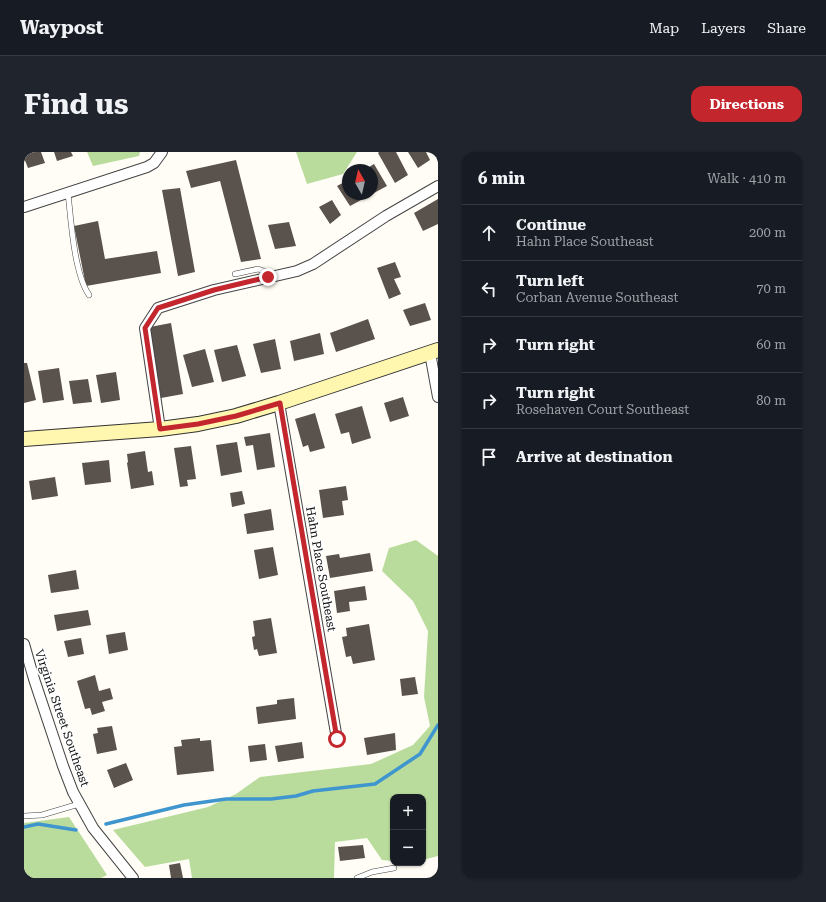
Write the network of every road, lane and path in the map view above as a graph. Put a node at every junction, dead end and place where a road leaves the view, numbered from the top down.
1 (162, 152) edge
2 (438, 186) edge
3 (68, 192) junction
4 (24, 207) edge
5 (235, 274) dead end
6 (268, 277) junction
7 (89, 295) dead end
8 (434, 351) edge
9 (438, 397) edge
10 (280, 403) junction
11 (160, 429) junction
12 (24, 439) edge
13 (24, 644) edge
14 (337, 739) dead end
15 (80, 804) junction
16 (24, 816) edge
17 (394, 868) dead end
18 (133, 878) edge
19 (357, 878) edge

1 - 3 street
2 - 6 street
3 - 4 street
3 - 7 lane
5 - 6 lane
6 - 11 street
8 - 9 street
8 - 10 main road
10 - 11 main road
10 - 14 street, Hahn Place Southeast
11 - 12 main road
13 - 15 street, Virginia Street Southeast
15 - 16 lane
15 - 18 street, Virginia Street Southeast
17 - 19 lane

